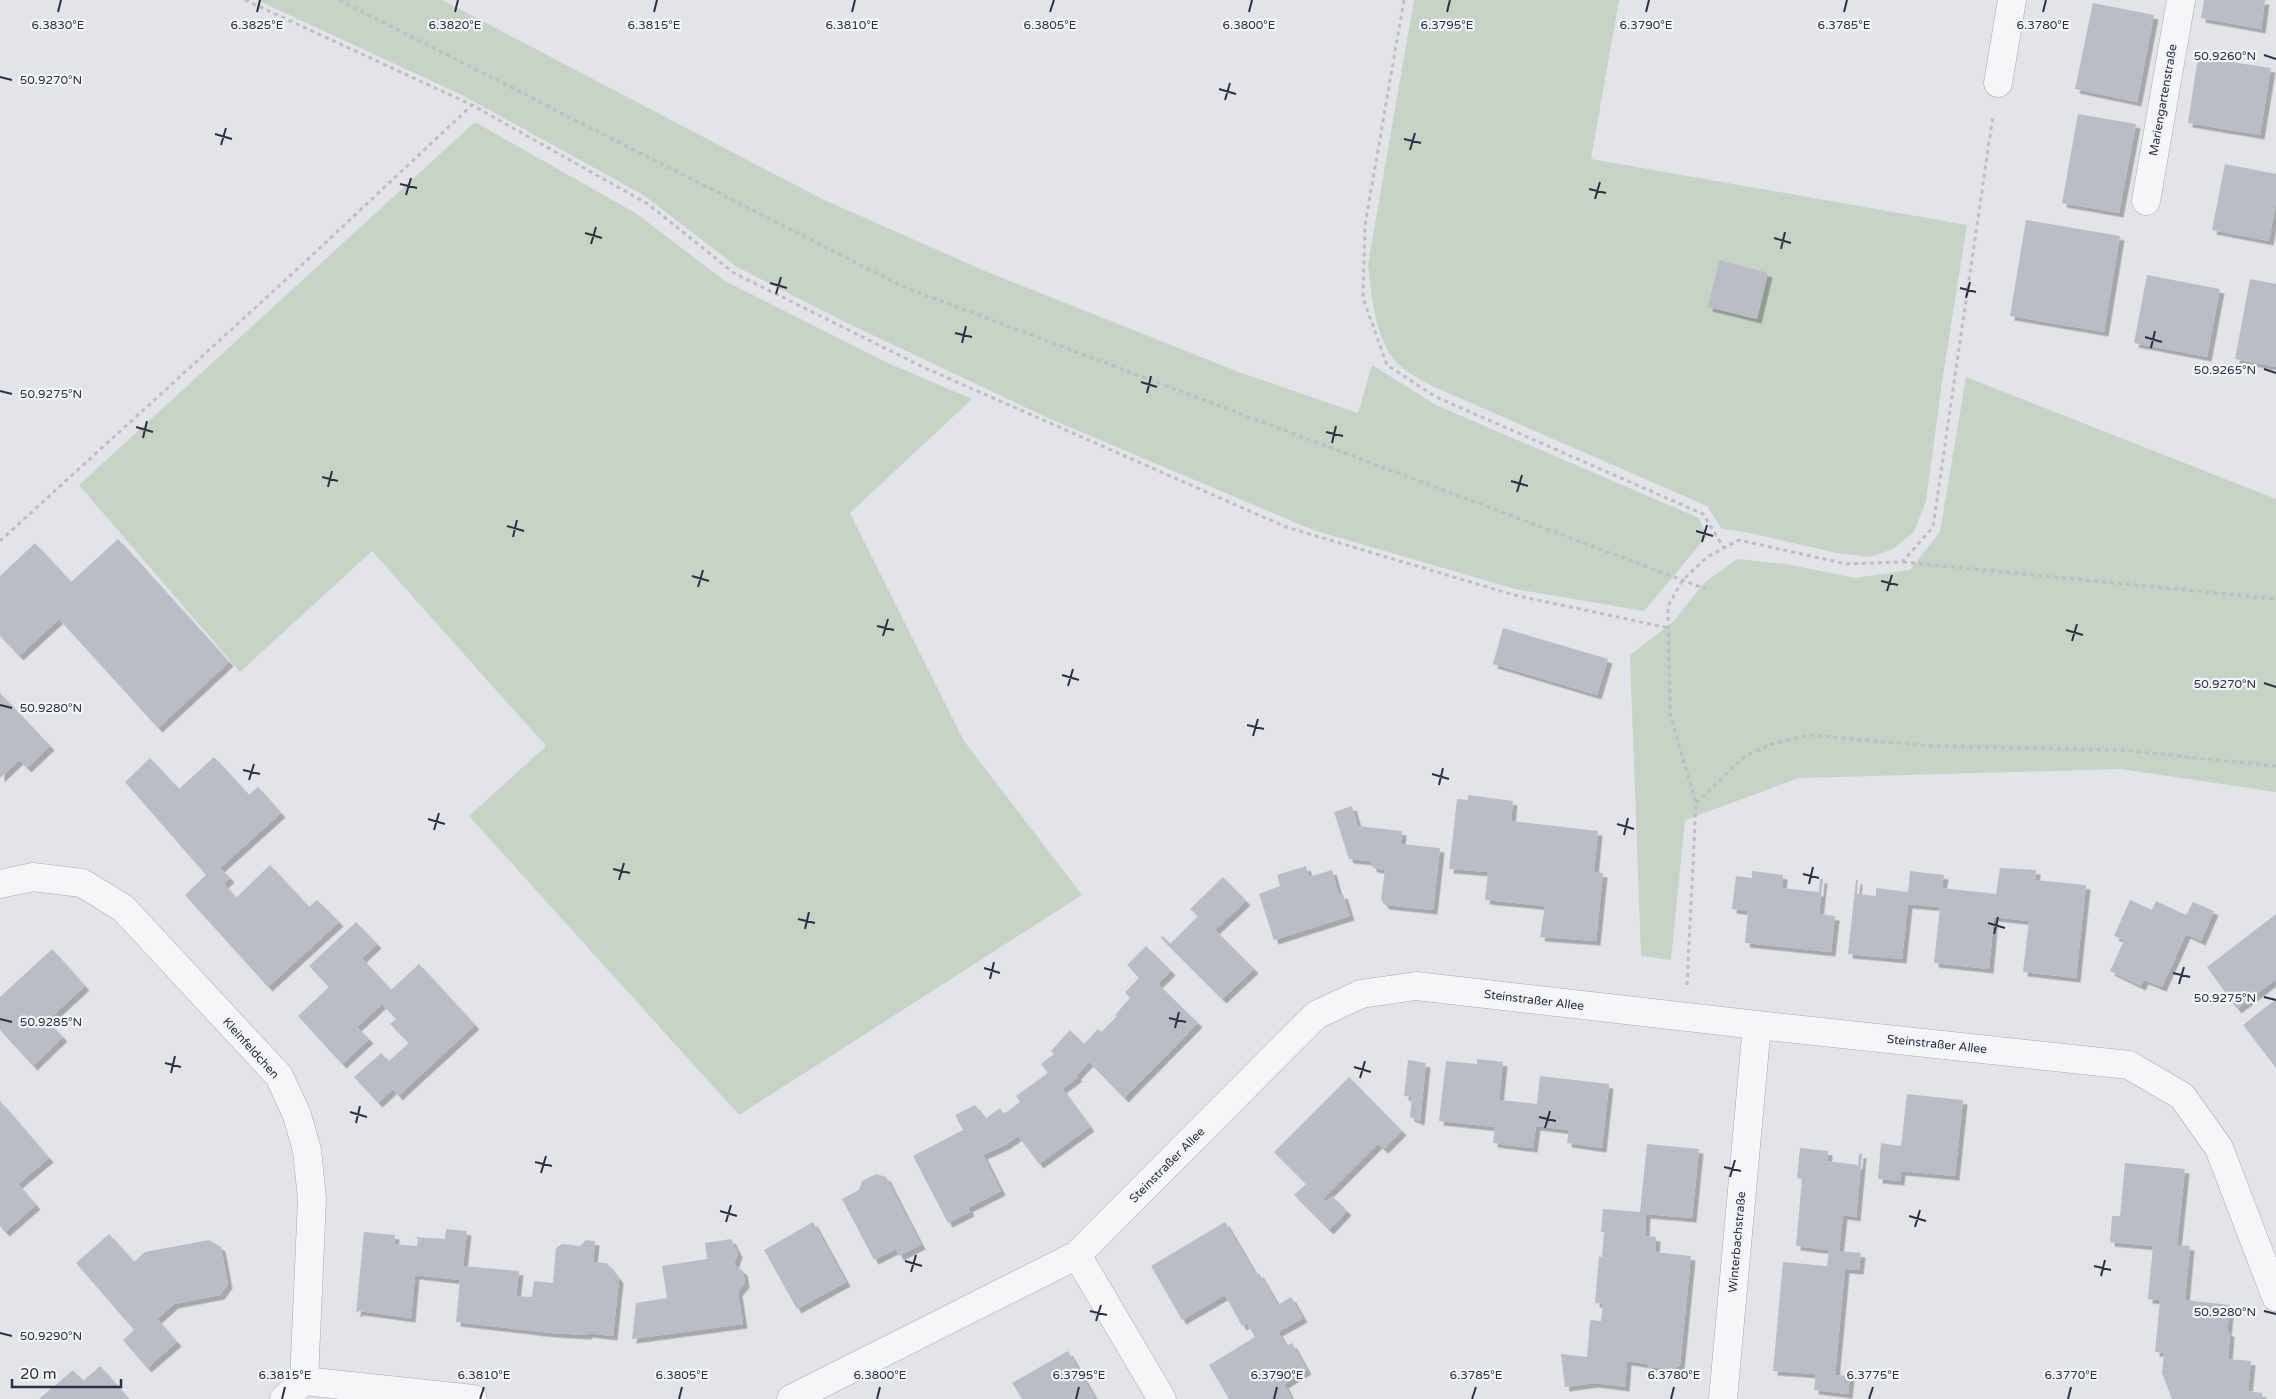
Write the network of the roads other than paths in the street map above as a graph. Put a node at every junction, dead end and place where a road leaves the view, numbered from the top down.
1 (2012, 0) edge
2 (2181, 0) edge
3 (1998, 83) road end
4 (2146, 201) dead end
5 (0, 884) edge
6 (1757, 1025) junction
7 (1077, 1255) junction
8 (2276, 1296) edge
9 (294, 1390) edge
10 (473, 1399) edge
11 (791, 1399) edge
12 (1162, 1399) edge
13 (1723, 1399) edge

1 - 3 street
2 - 4 street, Mariengartenstraße
5 - 9 street, Kleinfeldchen
6 - 7 street, Steinstraßer Allee
6 - 8 street, Steinstraßer Allee
6 - 13 street, Winterbachstraße
7 - 11 street, Steinstraßer Allee
7 - 12 street
9 - 10 street

